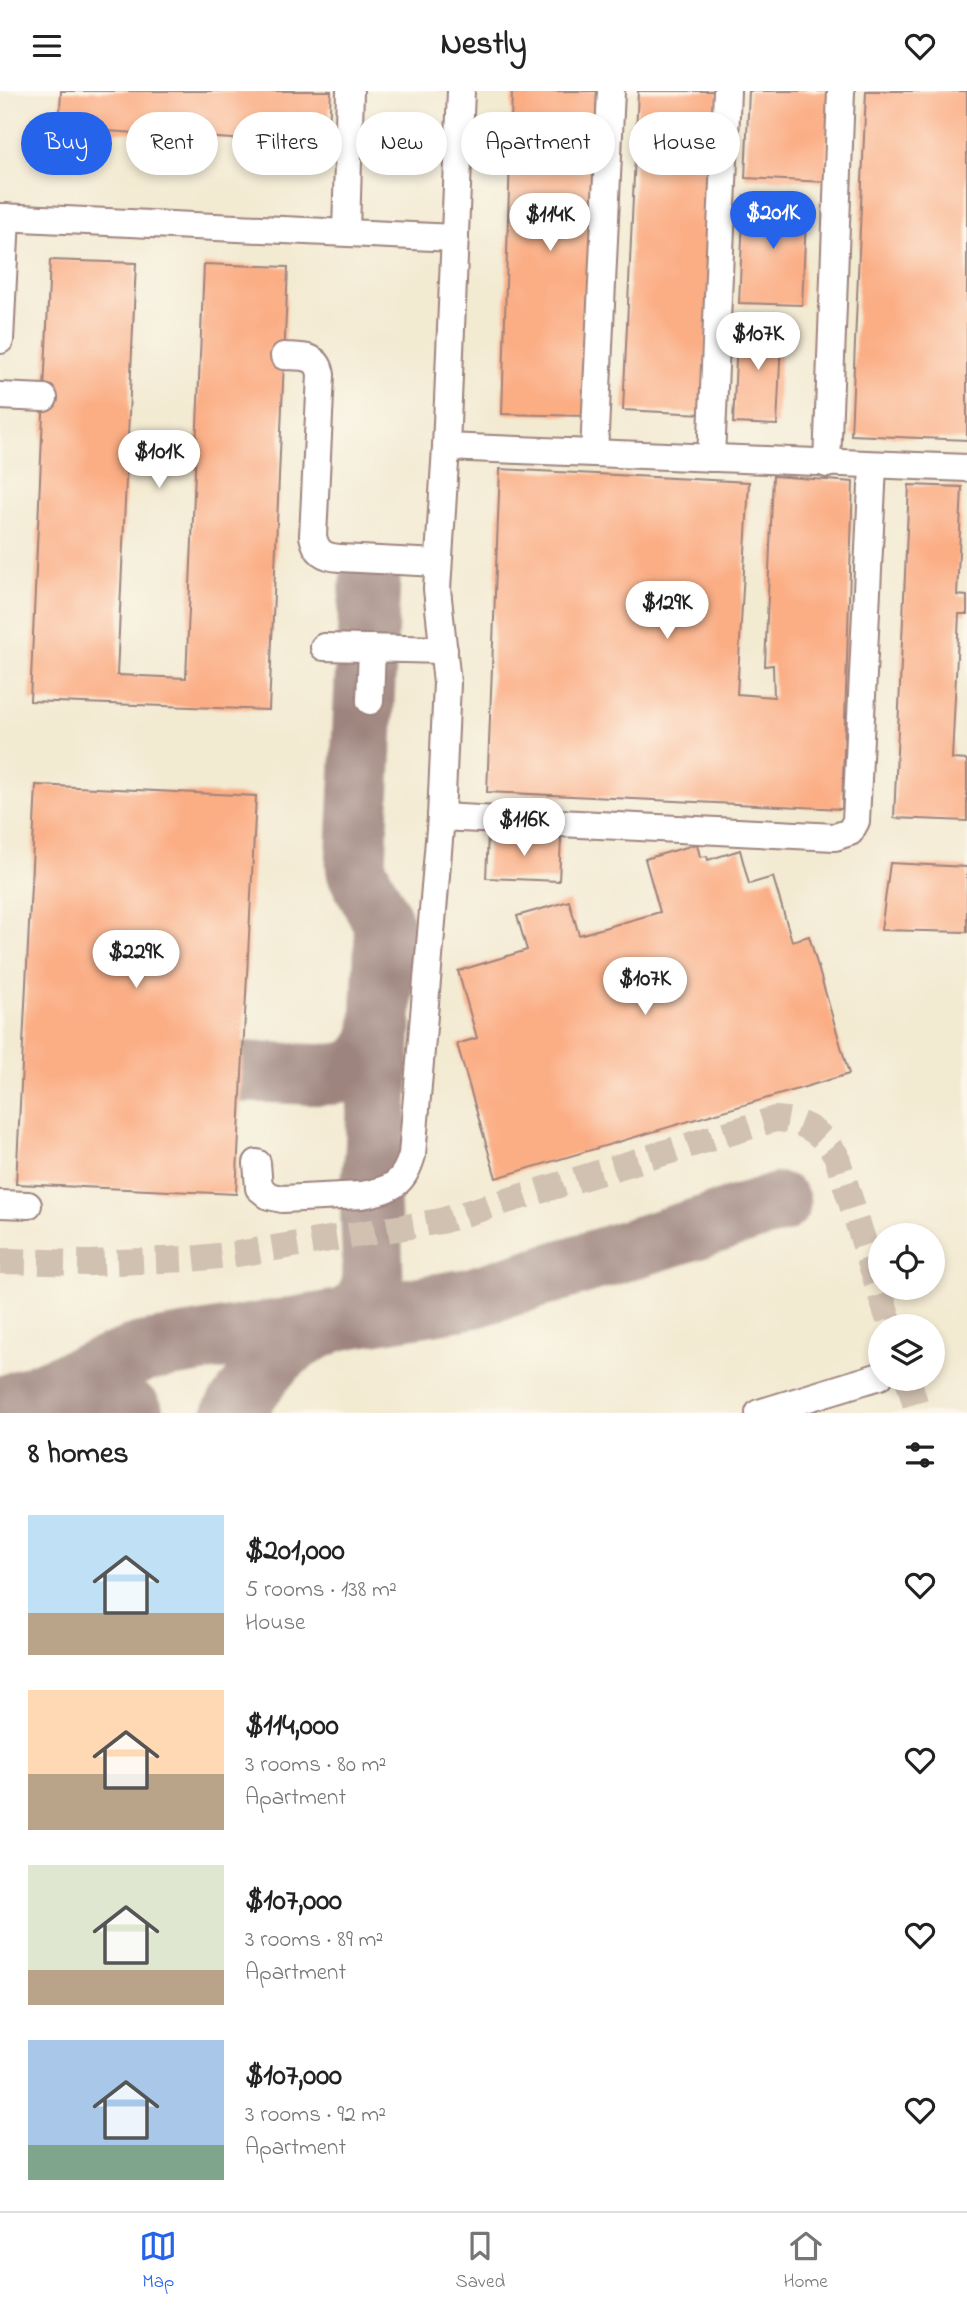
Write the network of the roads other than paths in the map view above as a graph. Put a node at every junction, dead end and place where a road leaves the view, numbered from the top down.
1 (350, 91) edge
2 (461, 91) edge
3 (611, 91) edge
4 (727, 91) edge
5 (841, 91) edge
6 (3, 217) edge
7 (346, 232) junction
8 (455, 238) junction
9 (0, 340) edge
10 (284, 356) dead end
11 (0, 396) edge
12 (44, 398) dead end
13 (446, 447) junction
14 (594, 453) junction
15 (711, 458) junction
16 (827, 464) junction
17 (873, 465) junction
18 (967, 468) edge
19 (438, 563) junction
20 (324, 647) dead end
21 (372, 648) junction
22 (444, 650) junction
23 (370, 701) dead end
24 (441, 817) junction
25 (257, 1163) dead end
26 (0, 1204) edge
27 (28, 1205) dead end
28 (868, 1380) edge
29 (759, 1413) edge

1 - 7 lane
2 - 8 lane
3 - 14 lane
4 - 15 lane
5 - 16 lane
6 - 7 lane
6 - 9 lane
7 - 8 lane
8 - 13 lane
10 - 19 lane
11 - 12 lane
13 - 14 lane
13 - 19 lane
14 - 15 lane
15 - 16 lane
16 - 17 lane
17 - 18 lane
17 - 24 lane
19 - 22 lane
20 - 21 lane
21 - 22 lane
21 - 23 lane
22 - 24 lane
24 - 25 lane
26 - 27 lane
28 - 29 lane

